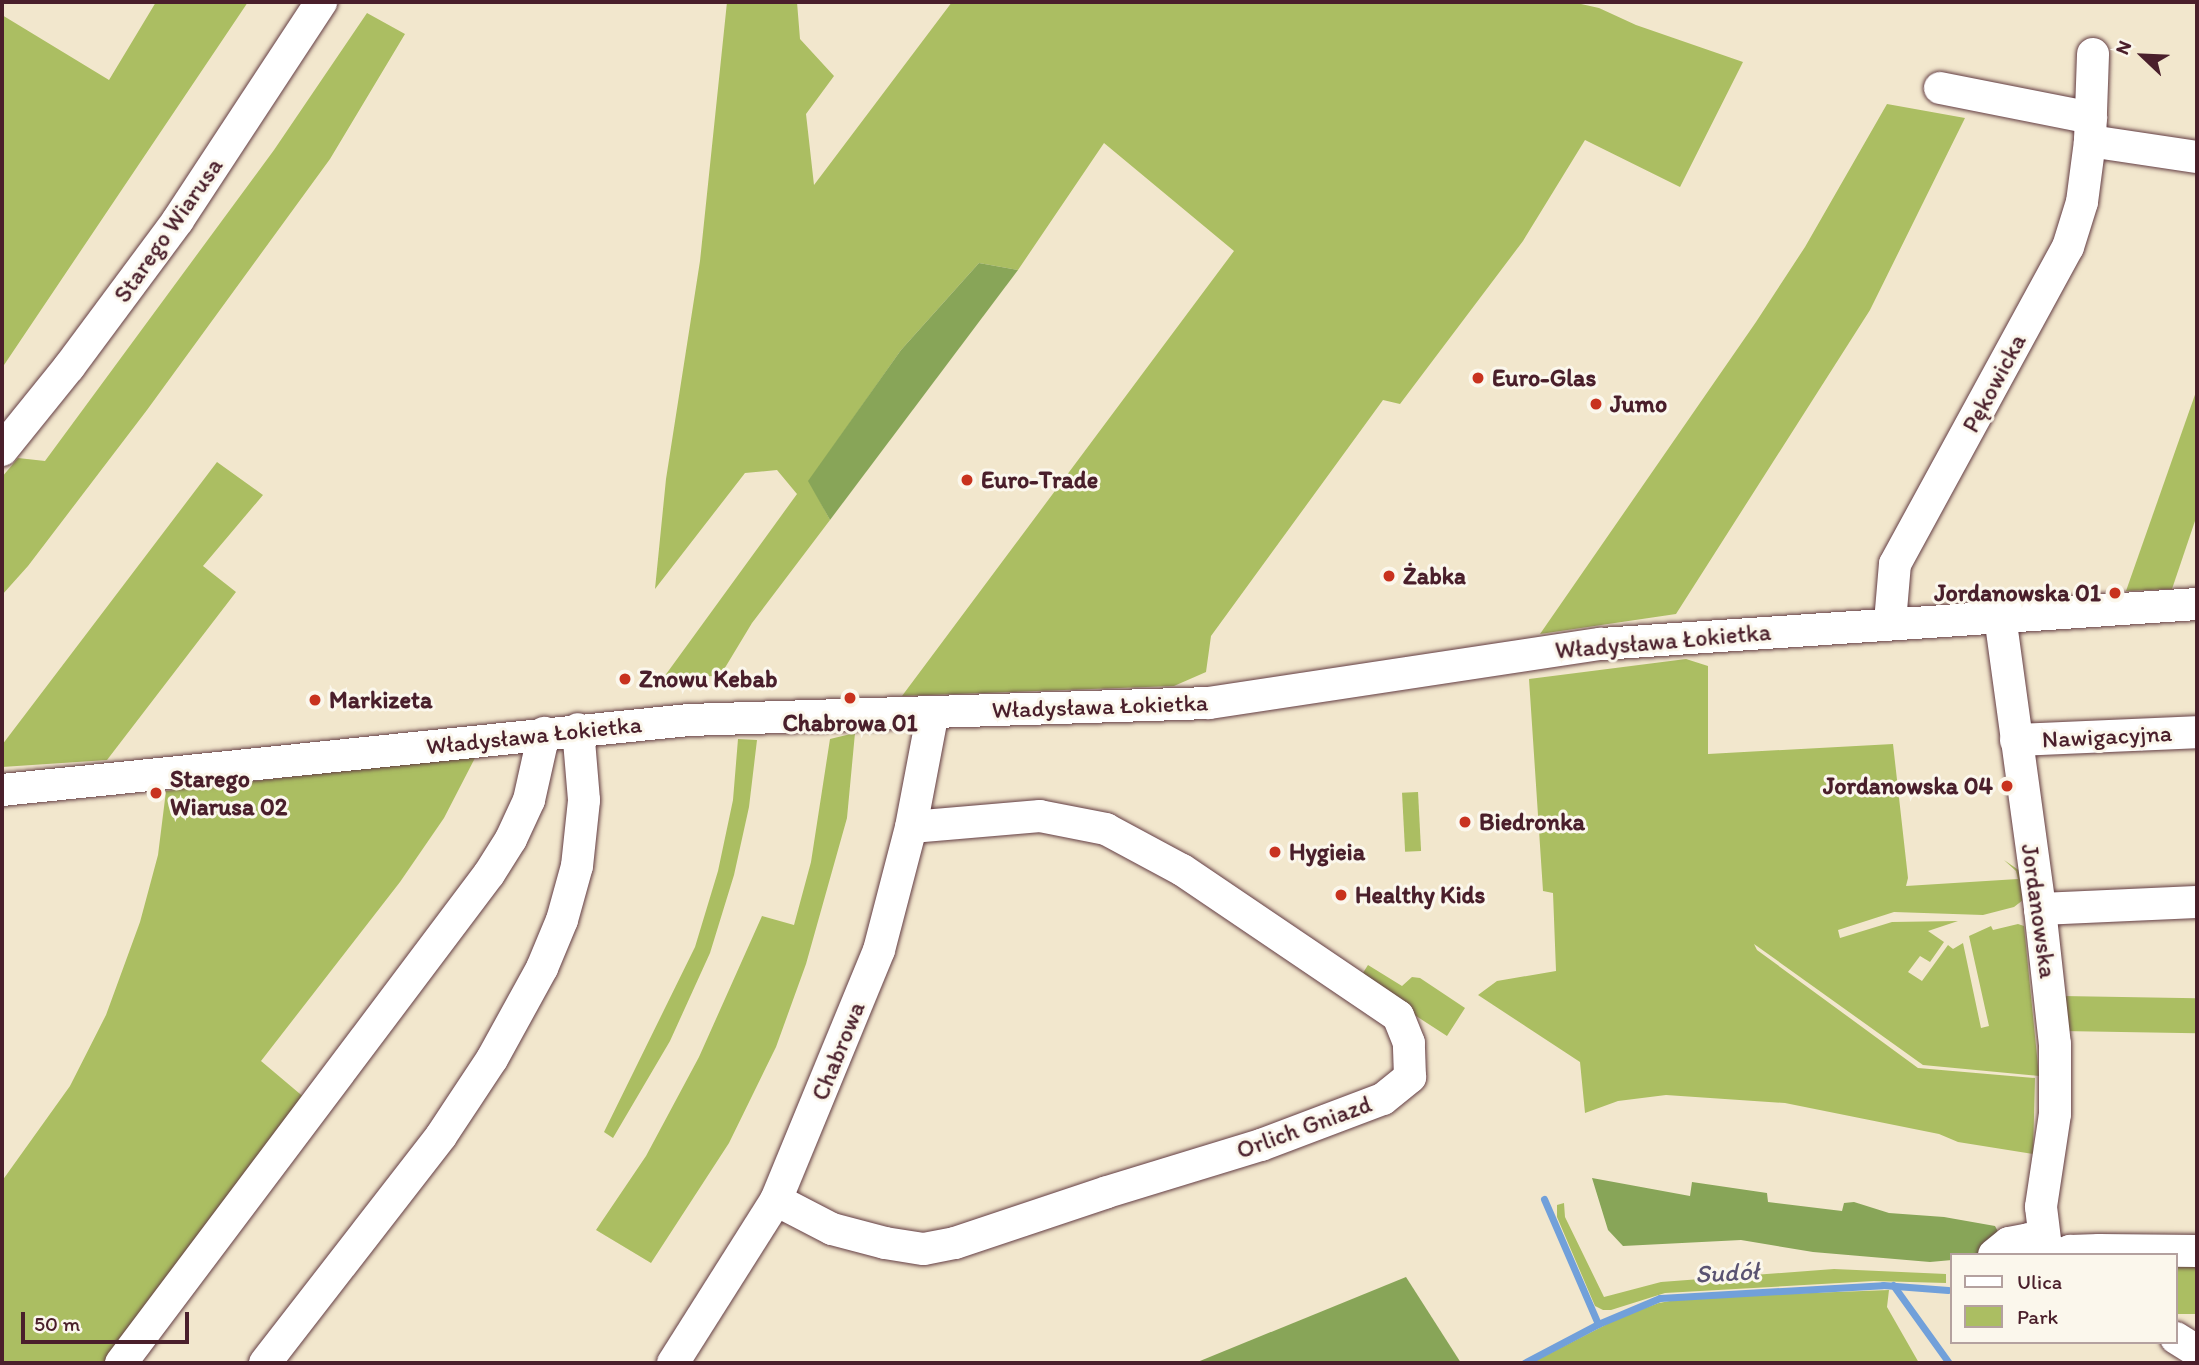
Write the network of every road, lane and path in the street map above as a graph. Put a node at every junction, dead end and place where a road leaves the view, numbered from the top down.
1 (321, 2) edge
2 (2093, 54) dead end
3 (1940, 88) dead end
4 (2091, 129) junction
5 (2197, 157) edge
6 (2, 450) edge
7 (2197, 604) edge
8 (2000, 616) junction
9 (1891, 622) junction
10 (933, 712) junction
11 (578, 729) junction
12 (2197, 732) edge
13 (544, 733) junction
14 (2016, 740) junction
15 (2, 790) edge
16 (911, 827) junction
17 (2197, 902) edge
18 (2040, 909) junction
19 (776, 1200) junction
20 (2035, 1250) edge
21 (2197, 1251) edge
22 (2178, 1339) edge
23 (2197, 1351) edge
24 (121, 1363) edge
25 (265, 1363) edge
26 (673, 1363) edge

1 - 6 street, Starego Wiarusa
2 - 4 street, Pękowicka
3 - 4 street
4 - 5 street
4 - 9 street, Pękowicka
7 - 8 street, Władysława Łokietka
8 - 9 street, Władysława Łokietka
8 - 14 street, Jordanowska
9 - 10 street, Władysława Łokietka
10 - 11 street, Władysława Łokietka
10 - 16 street, Chabrowa
11 - 13 street, Władysława Łokietka
11 - 25 street
12 - 14 street, Nawigacyjna
13 - 15 street, Władysława Łokietka
13 - 24 street
14 - 18 street, Jordanowska
16 - 19 street, Chabrowa
16 - 19 street, Orlich Gniazd
17 - 18 street
18 - 20 street, Jordanowska
19 - 26 street, Chabrowa
20 - 21 street
22 - 23 street

